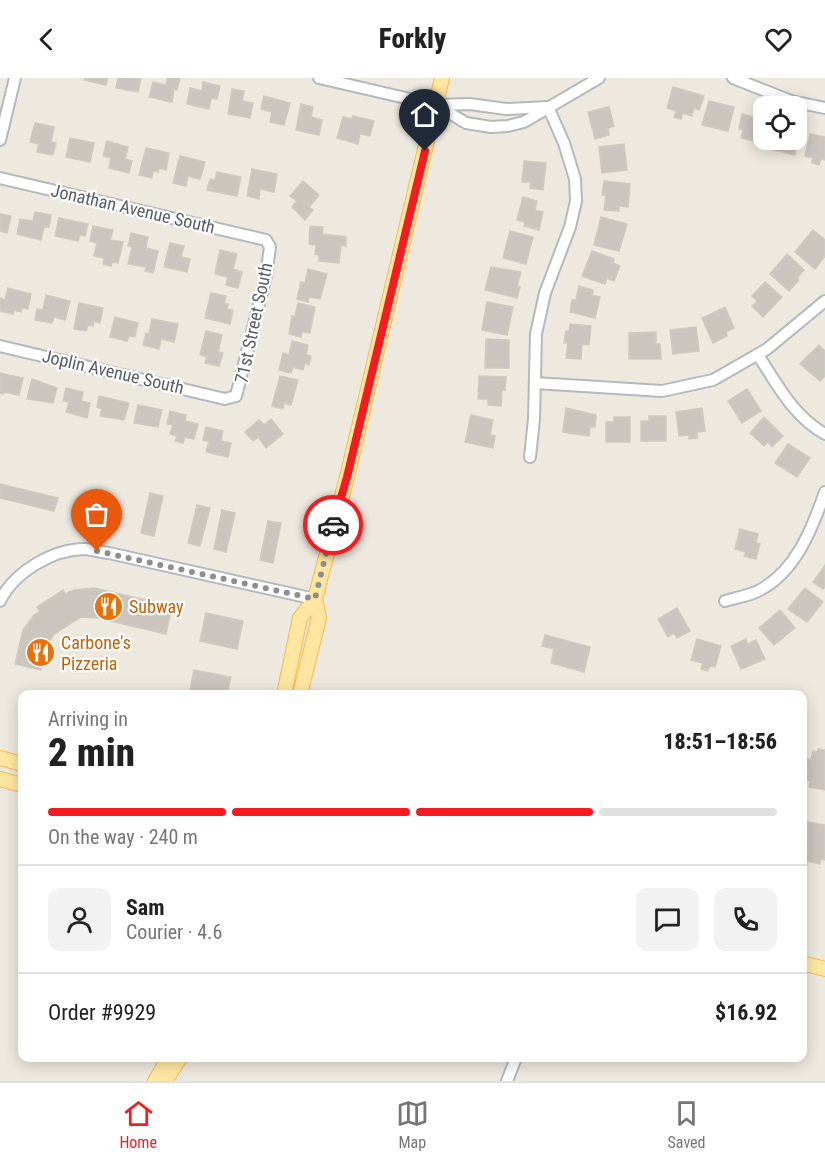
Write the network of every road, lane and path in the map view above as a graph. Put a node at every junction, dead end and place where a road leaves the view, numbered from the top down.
1 (15, 78) edge
2 (319, 78) edge
3 (442, 78) edge
4 (599, 78) edge
5 (733, 78) edge
6 (436, 105) junction
7 (548, 107) junction
8 (825, 108) edge
9 (0, 140) edge
10 (0, 178) edge
11 (266, 240) joint
12 (825, 301) edge
13 (0, 346) edge
14 (758, 355) junction
15 (535, 383) junction
16 (227, 398) joint
17 (825, 434) edge
18 (530, 457) dead end
19 (825, 492) edge
20 (315, 599) junction
21 (0, 601) edge
22 (725, 601) dead end
23 (285, 690) edge
24 (301, 690) edge
25 (0, 758) edge
26 (18, 763) edge
27 (0, 779) edge
28 (18, 784) edge
29 (807, 964) edge
30 (825, 969) edge
31 (807, 970) edge
32 (825, 974) edge
33 (166, 1062) edge
34 (177, 1062) edge
35 (514, 1062) edge
36 (155, 1081) edge
37 (165, 1081) edge
38 (507, 1081) edge

1 - 9 street
2 - 6 street
3 - 6 main road
4 - 7 street
5 - 8 street
6 - 7 street
6 - 7 street
6 - 20 main road
7 - 15 street
10 - 11 street, Jonathan Avenue South
11 - 16 street, 71st Street South
12 - 14 street
13 - 16 street, Joplin Avenue South
14 - 15 street
14 - 17 street
15 - 18 street
19 - 22 street
20 - 21 street
20 - 23 main road
20 - 24 main road
25 - 26 main road
27 - 28 main road
29 - 30 main road
31 - 32 main road
33 - 36 main road
34 - 37 main road
35 - 38 street

